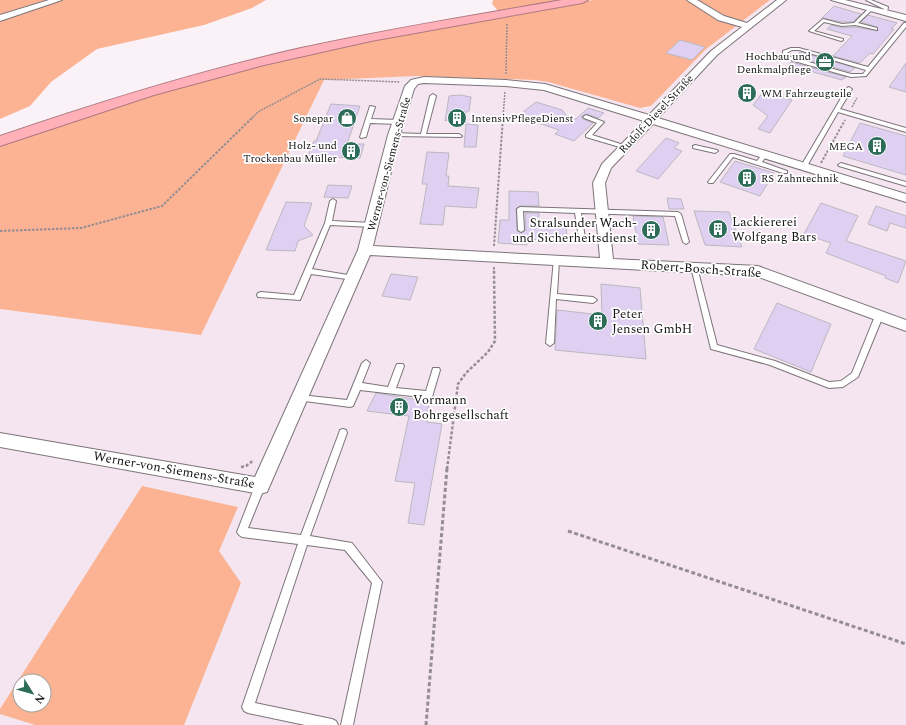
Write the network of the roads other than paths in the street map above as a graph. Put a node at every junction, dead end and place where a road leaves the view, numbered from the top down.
1 (58, 0) edge
2 (582, 0) edge
3 (691, 0) edge
4 (782, 0) edge
5 (835, 0) edge
6 (869, 4) edge
7 (0, 18) edge
8 (906, 18) edge
9 (855, 24) junction
10 (906, 24) edge
11 (748, 26) junction
12 (875, 29) dead end
13 (841, 40) dead end
14 (869, 69) junction
15 (849, 89) dead end
16 (433, 96) dead end
17 (372, 107) dead end
18 (836, 110) junction
19 (586, 117) dead end
20 (651, 120) junction
21 (368, 121) junction
22 (396, 129) junction
23 (906, 130) edge
24 (423, 135) junction
25 (459, 136) dead end
26 (363, 137) dead end
27 (0, 141) edge
28 (625, 147) junction
29 (695, 147) dead end
30 (715, 151) dead end
31 (762, 159) junction
32 (841, 165) dead end
33 (804, 166) junction
34 (785, 172) dead end
35 (712, 182) dead end
36 (906, 184) edge
37 (906, 198) edge
38 (333, 201) dead end
39 (578, 211) junction
40 (601, 212) junction
41 (328, 223) junction
42 (373, 224) junction
43 (521, 230) dead end
44 (582, 238) dead end
45 (686, 242) dead end
46 (365, 250) junction
47 (556, 261) junction
48 (607, 264) junction
49 (694, 267) junction
50 (308, 271) junction
51 (354, 278) junction
52 (261, 294) dead end
53 (553, 296) junction
54 (593, 300) dead end
55 (879, 316) junction
56 (906, 326) edge
57 (550, 344) dead end
58 (366, 363) dead end
59 (400, 366) dead end
60 (436, 370) dead end
61 (357, 386) junction
62 (391, 391) junction
63 (300, 398) junction
64 (343, 434) dead end
65 (0, 440) edge
66 (260, 486) junction
67 (304, 540) junction
68 (332, 725) edge
69 (347, 725) edge

1 - 7 street
2 - 27 highway
3 - 11 street
4 - 11 street, Rudolf-Diesel-Straße
5 - 6 street
6 - 8 street
6 - 9 lane
9 - 12 lane
9 - 13 lane
10 - 14 lane
11 - 20 street, Rudolf-Diesel-Straße
14 - 14 lane
15 - 18 lane
16 - 24 lane
17 - 21 lane
18 - 23 lane
18 - 33 lane
19 - 28 lane
20 - 22 street, Werner-von-Siemens-Straße
20 - 28 street, Rudolf-Diesel-Straße
20 - 31 street
21 - 22 lane
21 - 26 lane
22 - 24 lane
22 - 42 street, Werner-von-Siemens-Straße
24 - 25 lane
28 - 40 street, Rudolf-Diesel-Straße
29 - 30 lane
31 - 33 street
31 - 34 lane
31 - 35 lane
32 - 36 lane
33 - 37 street
38 - 41 lane
39 - 40 lane
39 - 43 lane
39 - 44 lane
40 - 45 lane
40 - 48 street, Rudolf-Diesel-Straße
41 - 42 lane
41 - 50 lane
42 - 46 street, Werner-von-Siemens-Straße
46 - 47 street, Werner-von-Siemens-Straße
46 - 51 street, Werner-von-Siemens-Straße
47 - 48 street, Werner-von-Siemens-Straße
47 - 53 lane
48 - 49 street, Robert-Bosch-Straße
49 - 55 street, Robert-Bosch-Straße
49 - 55 lane
50 - 51 lane
50 - 52 lane
51 - 63 street, Werner-von-Siemens-Straße
53 - 54 lane
53 - 57 lane
55 - 56 street, Robert-Bosch-Straße
58 - 61 lane
59 - 62 lane
60 - 62 lane
61 - 62 lane
61 - 63 lane
63 - 66 street, Werner-von-Siemens-Straße
64 - 67 lane
65 - 66 street, Werner-von-Siemens-Straße
66 - 67 lane
67 - 68 lane
67 - 69 lane

